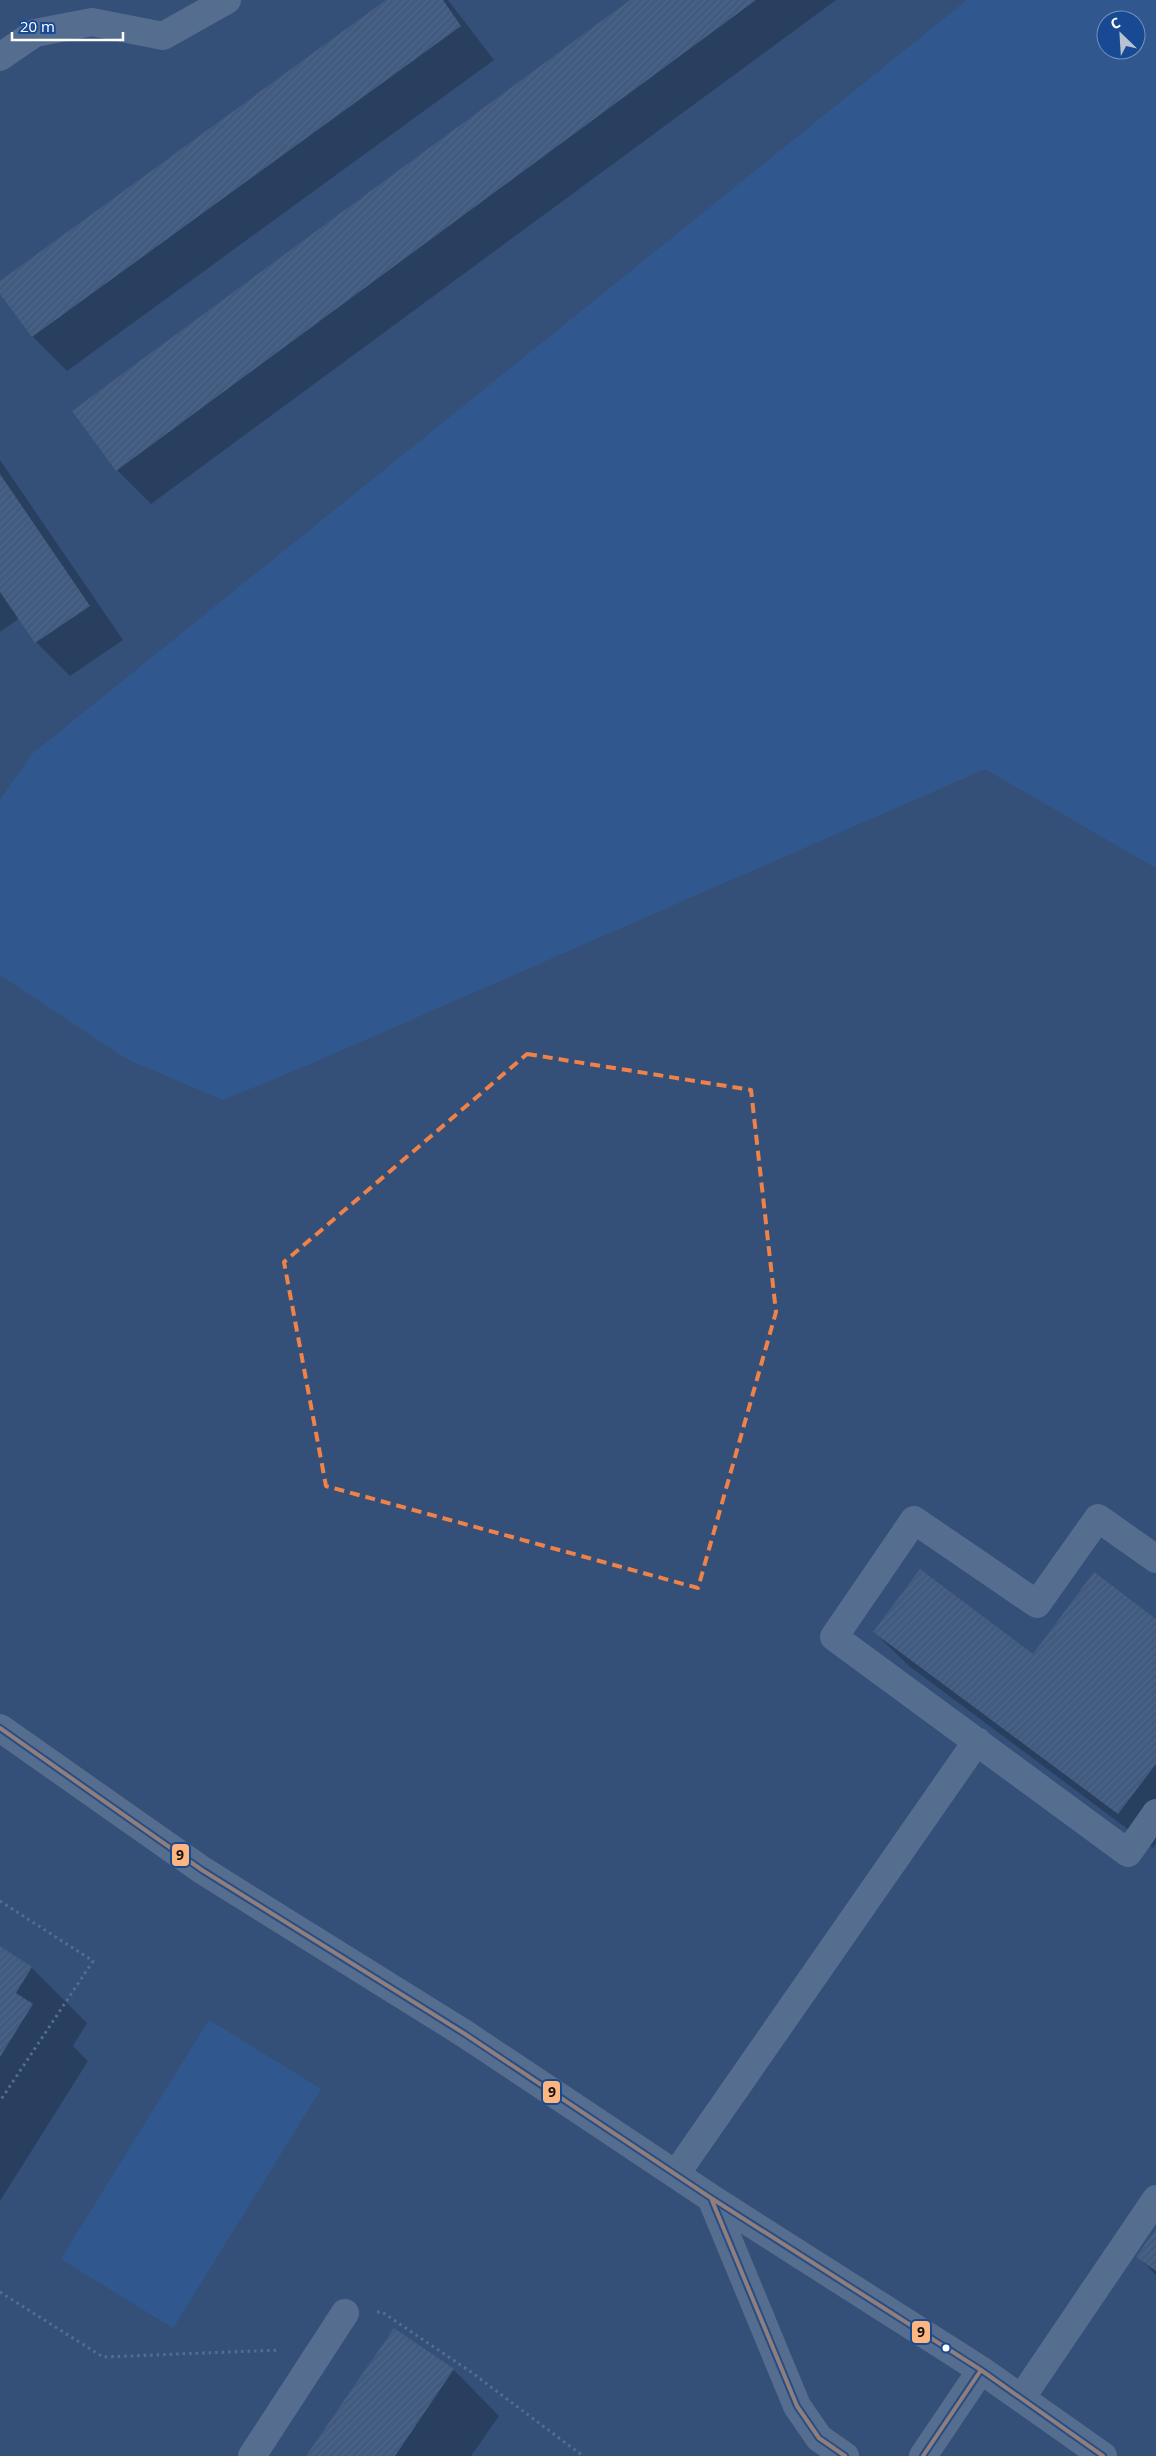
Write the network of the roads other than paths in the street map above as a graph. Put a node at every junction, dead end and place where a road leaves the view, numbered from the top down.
1 (227, 0) edge
2 (0, 57) edge
3 (1156, 1560) edge
4 (0, 1728) edge
5 (977, 1741) junction
6 (1156, 1813) edge
7 (676, 2174) junction
8 (711, 2198) junction
9 (1156, 2199) edge
10 (345, 2313) road end
11 (981, 2370) junction
12 (1022, 2397) junction
13 (252, 2456) edge
14 (845, 2456) edge
15 (922, 2456) edge
16 (1103, 2456) edge

1 - 2 street
3 - 5 street
4 - 7 street
5 - 6 street
5 - 7 street
7 - 8 street
8 - 11 street
8 - 14 street
9 - 12 street
10 - 13 street
11 - 12 street
11 - 15 street
12 - 16 street

